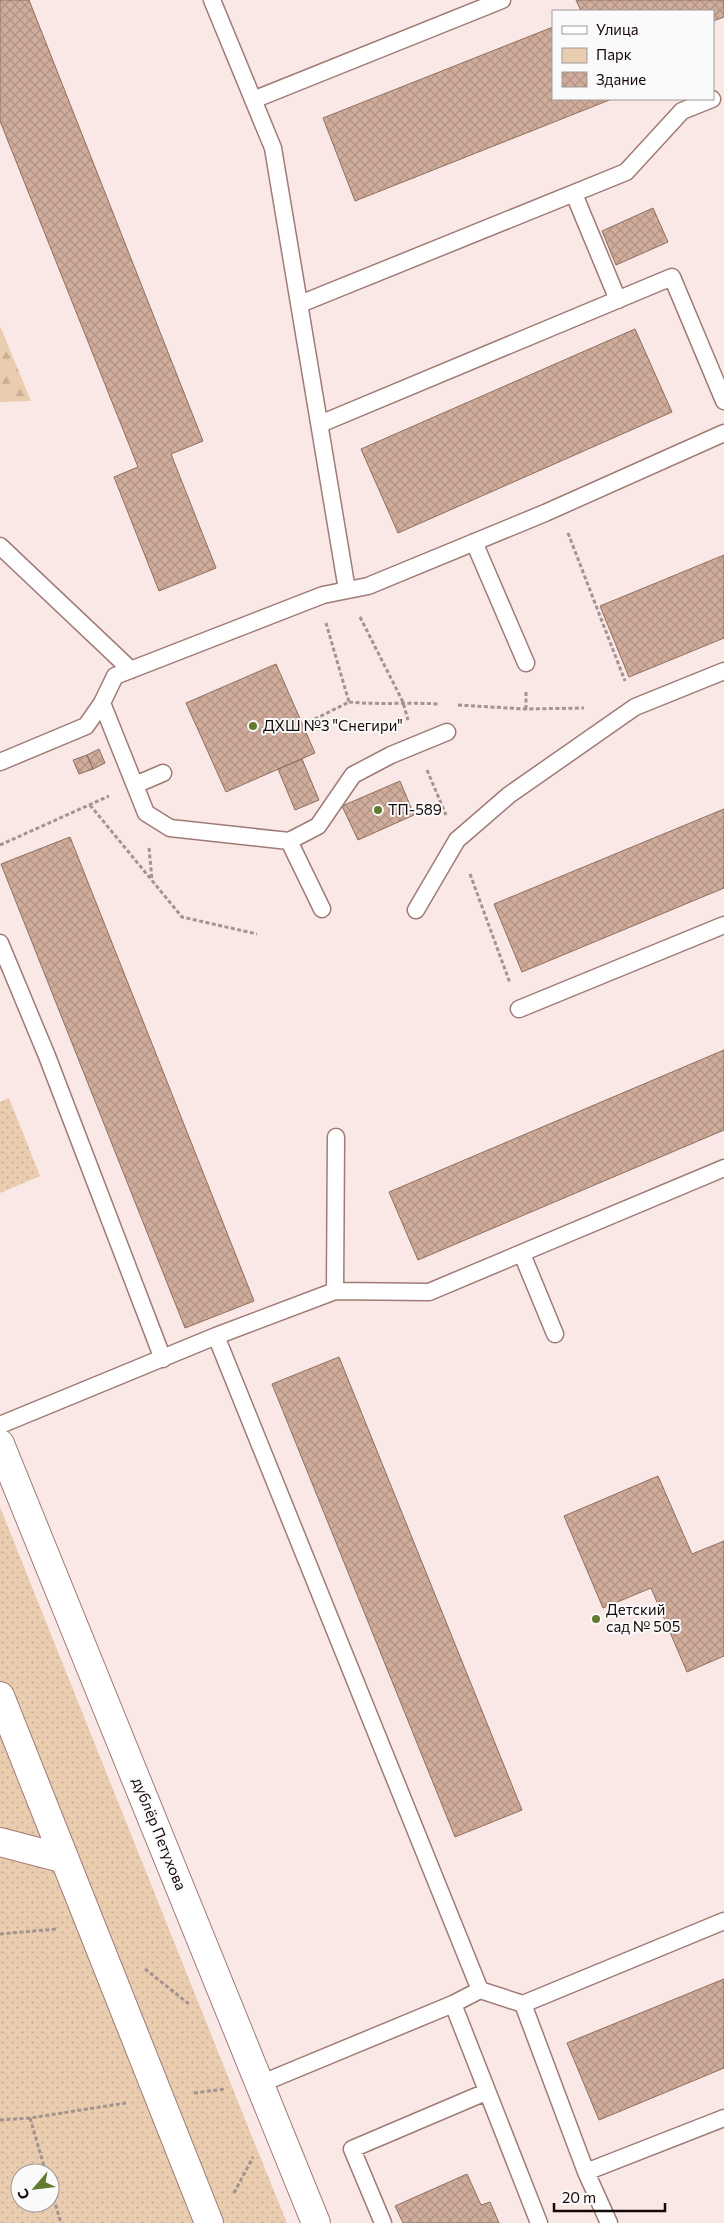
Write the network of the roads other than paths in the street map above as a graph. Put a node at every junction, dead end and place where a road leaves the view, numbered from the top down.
1 (212, 0) edge
2 (502, 0) edge
3 (253, 100) junction
4 (710, 100) edge
5 (574, 194) junction
6 (618, 300) junction
7 (300, 304) junction
8 (724, 401) edge
9 (320, 424) junction
10 (724, 433) edge
11 (474, 542) junction
12 (0, 546) edge
13 (346, 590) junction
14 (526, 663) dead end
15 (131, 670) junction
16 (724, 671) edge
17 (102, 703) junction
18 (447, 732) dead end
19 (0, 762) edge
20 (163, 774) dead end
21 (135, 785) junction
22 (289, 841) junction
23 (322, 909) dead end
24 (416, 910) dead end
25 (724, 925) edge
26 (0, 943) edge
27 (519, 1009) road end
28 (336, 1137) dead end
29 (724, 1168) edge
30 (522, 1254) junction
31 (335, 1291) junction
32 (556, 1334) dead end
33 (216, 1336) junction
34 (163, 1359) junction
35 (0, 1425) edge
36 (0, 1444) edge
37 (0, 1696) edge
38 (0, 1842) edge
39 (65, 1859) junction
40 (724, 1921) edge
41 (480, 1990) junction
42 (453, 2004) junction
43 (523, 2004) junction
44 (260, 2084) junction
45 (486, 2092) junction
46 (724, 2118) edge
47 (586, 2172) junction
48 (208, 2223) edge
49 (316, 2223) edge
50 (383, 2223) edge
51 (539, 2223) edge
52 (609, 2223) edge

1 - 3 lane
2 - 3 lane
3 - 7 lane
4 - 5 lane
5 - 6 lane
5 - 7 lane
6 - 8 lane
6 - 9 lane
7 - 9 lane
9 - 13 lane
10 - 11 lane
11 - 13 lane
11 - 14 lane
12 - 15 lane
13 - 15 lane
15 - 17 lane
16 - 24 lane
17 - 19 lane
17 - 21 lane
18 - 22 lane
20 - 21 lane
21 - 22 lane
22 - 23 lane
25 - 27 lane
26 - 34 lane
28 - 31 lane
29 - 30 lane
30 - 31 lane
30 - 32 lane
31 - 33 lane
33 - 34 lane
33 - 41 lane
34 - 35 lane
36 - 44 street, дублёр Петухова
37 - 39 street
38 - 39 street
39 - 48 street
40 - 43 lane
41 - 42 lane
41 - 43 lane
42 - 44 lane
42 - 45 lane
43 - 47 lane
44 - 49 street, дублёр Петухова
45 - 50 lane
45 - 51 lane
46 - 47 lane
47 - 52 lane

